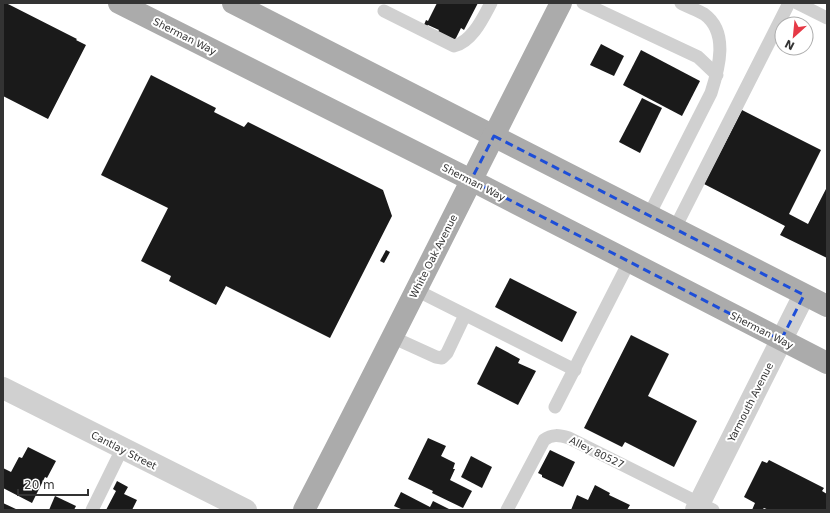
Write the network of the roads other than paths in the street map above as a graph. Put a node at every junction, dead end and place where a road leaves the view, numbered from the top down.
1 (119, 3) edge
2 (233, 3) edge
3 (491, 3) edge
4 (561, 3) edge
5 (583, 3) edge
6 (681, 3) edge
7 (789, 3) edge
8 (797, 3) edge
9 (384, 11) dead end
10 (827, 18) edge
11 (717, 75) junction
12 (494, 136) junction
13 (471, 180) junction
14 (649, 215) junction
15 (674, 228) junction
16 (629, 262) junction
17 (416, 290) junction
18 (804, 295) junction
19 (827, 306) edge
20 (465, 315) junction
21 (392, 337) junction
22 (781, 340) junction
23 (827, 363) edge
24 (575, 370) junction
25 (3, 388) edge
26 (556, 407) dead end
27 (122, 449) junction
28 (703, 508) edge
29 (92, 510) edge
30 (246, 510) edge
31 (304, 510) edge
32 (507, 510) edge

1 - 13 main road, Sherman Way
2 - 12 main road
3 - 9 lane
4 - 12 main road, White Oak Avenue
5 - 11 lane
6 - 11 lane
7 - 15 lane
8 - 10 lane
11 - 14 lane
12 - 13 main road, White Oak Avenue
12 - 14 main road
13 - 16 main road, Sherman Way
13 - 17 main road, White Oak Avenue
14 - 15 main road
15 - 18 main road
16 - 22 main road, Sherman Way
16 - 24 lane
17 - 20 lane
17 - 21 main road, White Oak Avenue
18 - 19 main road
18 - 22 street, Yarmouth Avenue
20 - 21 lane
20 - 24 lane
21 - 31 main road, White Oak Avenue
22 - 23 main road, Sherman Way
22 - 28 street, Yarmouth Avenue
24 - 26 lane
25 - 27 street, Cantlay Street
27 - 29 lane
27 - 30 street, Cantlay Street
28 - 32 lane, Alley 80527

